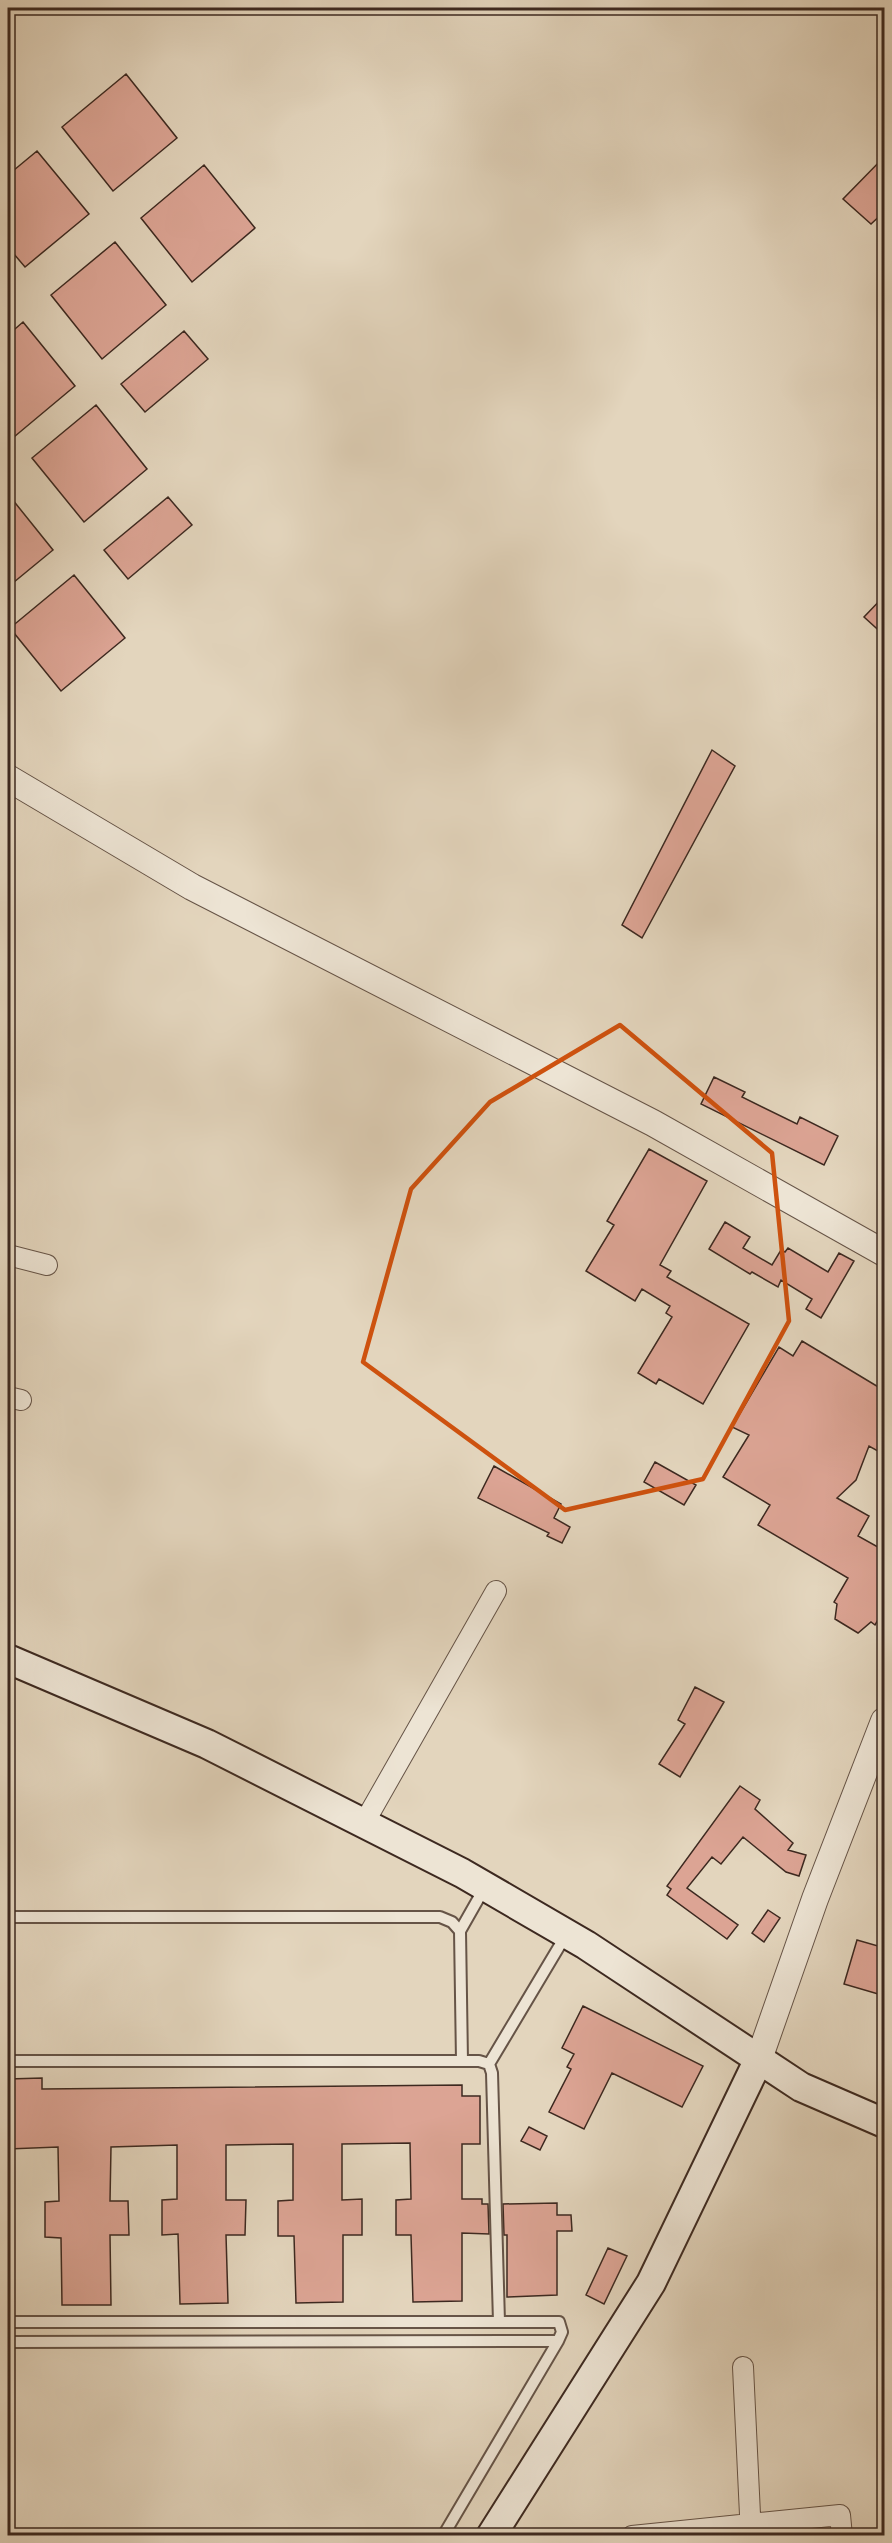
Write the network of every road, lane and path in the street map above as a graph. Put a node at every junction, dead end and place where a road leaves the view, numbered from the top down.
1 (8, 778) edge
2 (885, 1253) edge
3 (8, 1255) edge
4 (47, 1265) dead end
5 (496, 1591) dead end
6 (8, 1659) edge
7 (885, 1720) edge
8 (364, 1822) junction
9 (482, 1893) junction
10 (8, 1917) edge
11 (459, 1931) junction
12 (563, 1939) junction
13 (759, 2060) junction
14 (8, 2061) edge
15 (462, 2061) junction
16 (489, 2064) junction
17 (885, 2123) edge
18 (8, 2322) edge
19 (366, 2322) junction
20 (499, 2322) junction
21 (366, 2340) junction
22 (558, 2341) junction
23 (8, 2342) edge
24 (743, 2367) dead end
25 (750, 2530) edge
26 (444, 2535) edge
27 (491, 2535) edge
28 (632, 2535) edge
29 (842, 2535) edge

1 - 2 street
3 - 4 street
5 - 8 street
6 - 8 main road
7 - 13 street
8 - 9 main road
9 - 11 lane
9 - 12 main road
10 - 11 lane
11 - 15 lane
12 - 13 main road
12 - 16 lane
13 - 17 main road
13 - 27 main road
14 - 15 lane
15 - 16 lane
16 - 20 lane
18 - 19 lane
19 - 20 lane
19 - 21 lane
20 - 22 lane
21 - 22 lane
21 - 23 lane
22 - 26 lane
24 - 25 street
25 - 28 street
25 - 29 street

